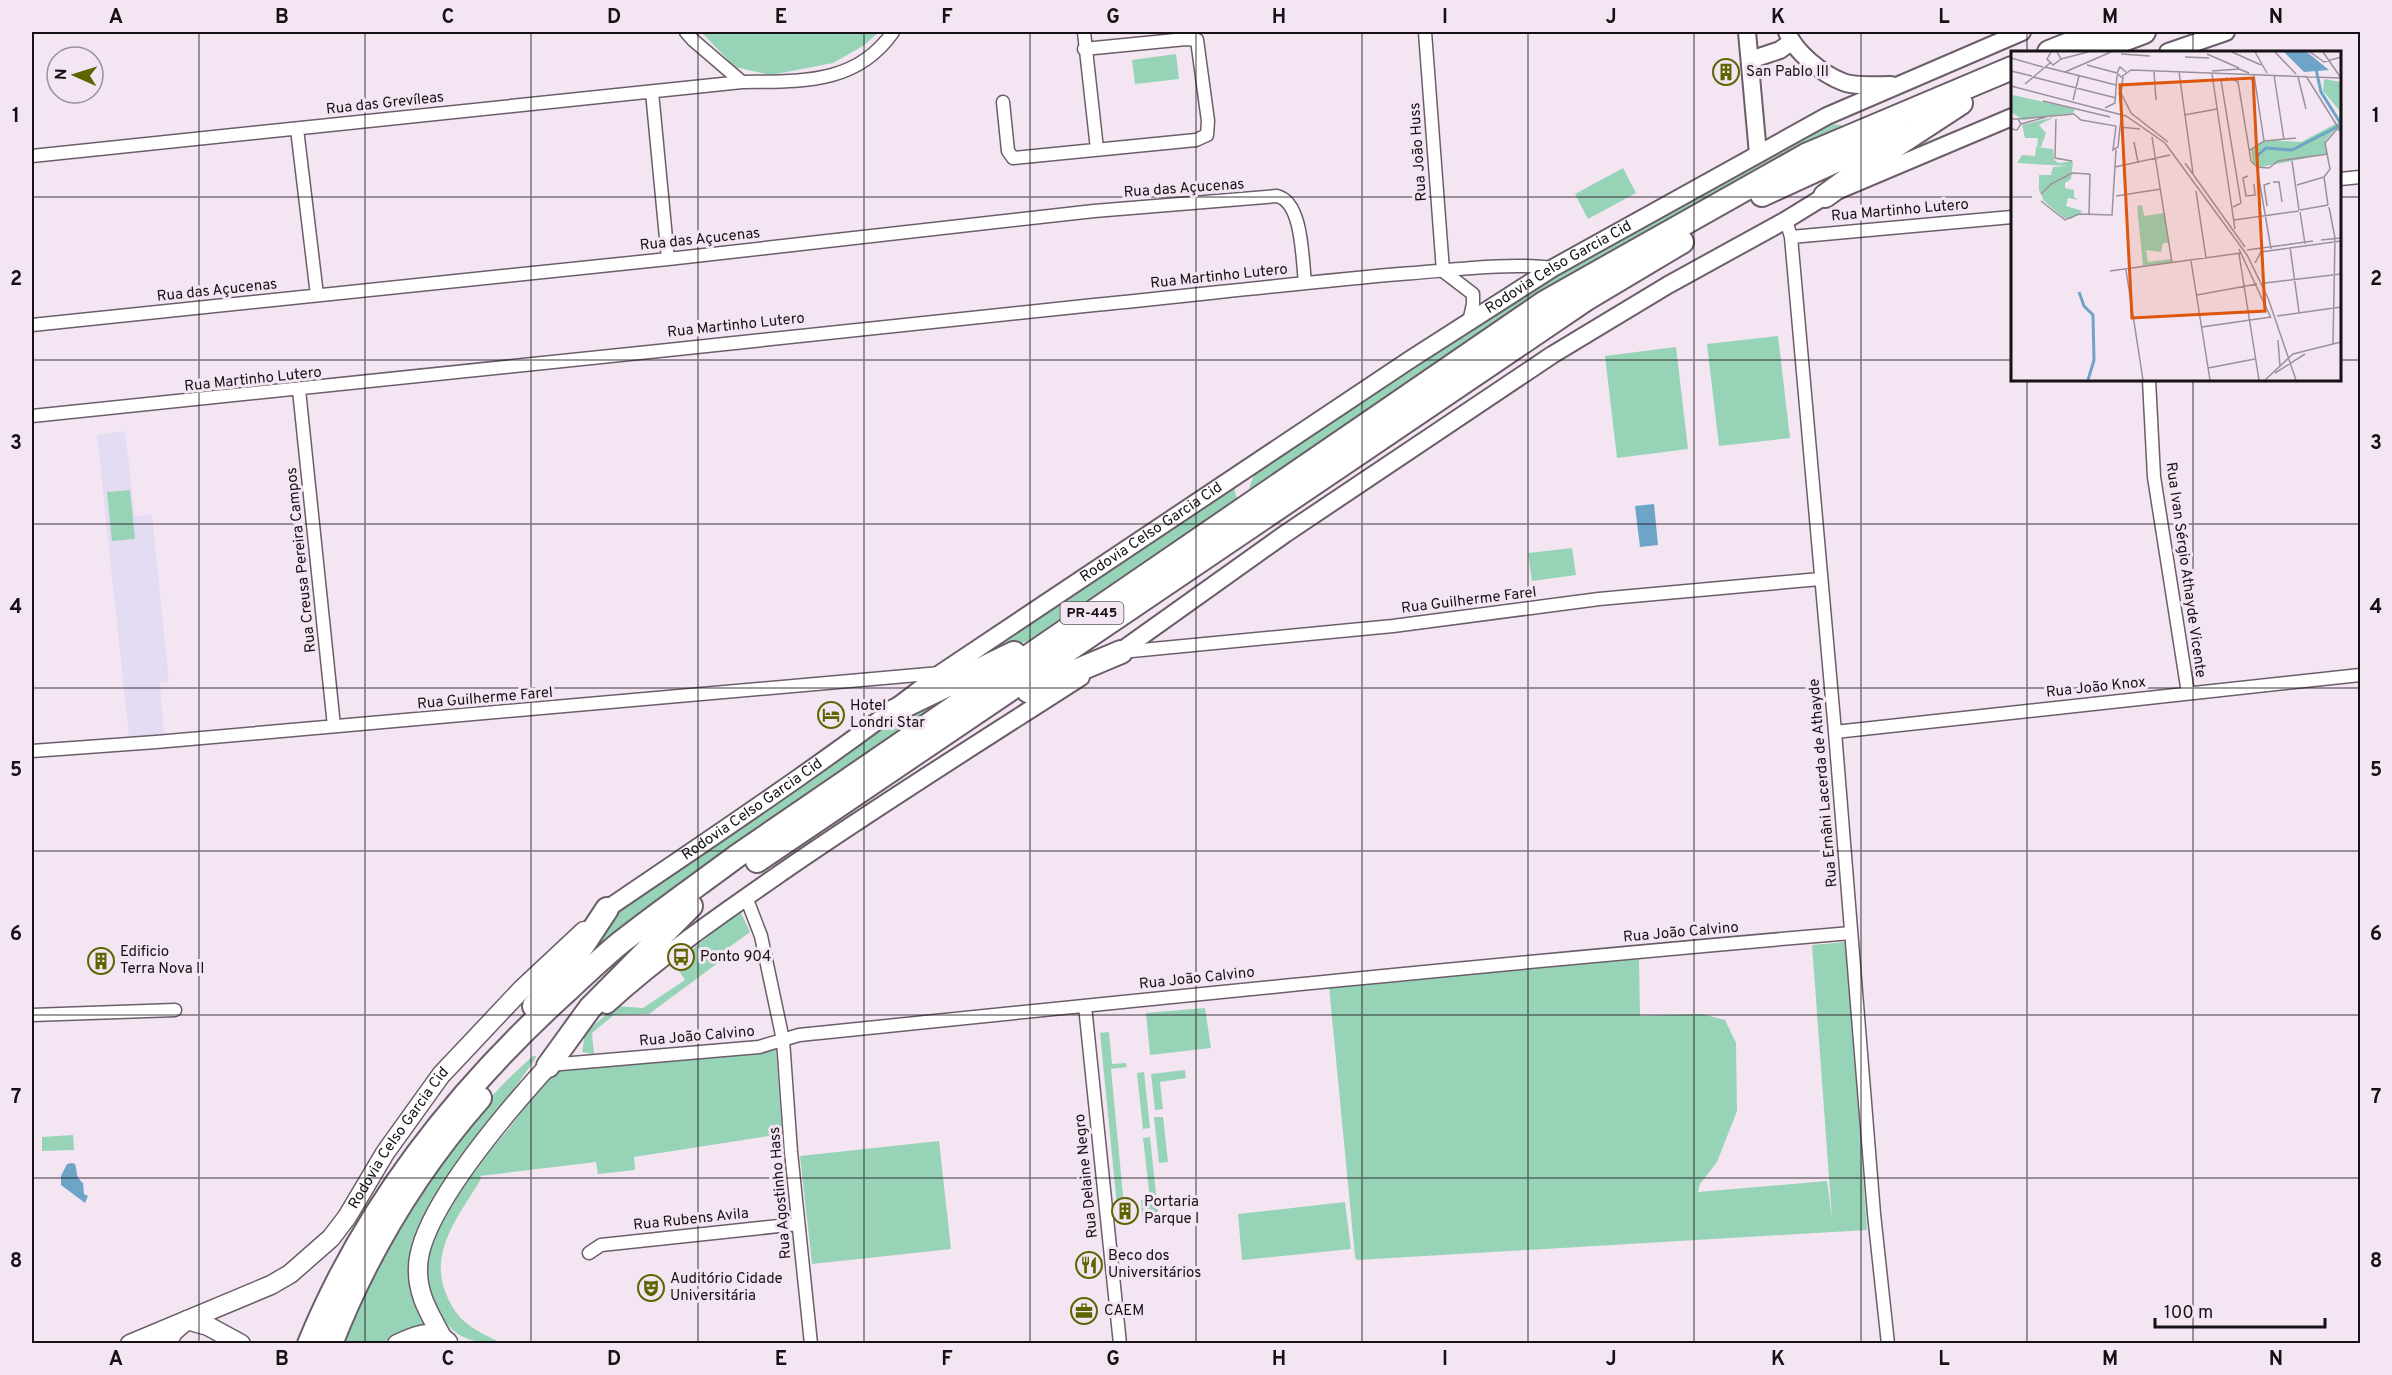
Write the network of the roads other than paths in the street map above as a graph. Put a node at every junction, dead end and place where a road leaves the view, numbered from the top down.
1 (686, 32) edge
2 (893, 32) edge
3 (1084, 32) edge
4 (1425, 32) edge
5 (1747, 32) edge
6 (2022, 32) edge
7 (2099, 32) edge
8 (2144, 32) edge
9 (2226, 32) edge
10 (1789, 37) edge
11 (1084, 49) junction
12 (2052, 51) edge
13 (2094, 51) edge
14 (2171, 51) edge
15 (1750, 60) junction
16 (2011, 69) edge
17 (742, 82) junction
18 (2011, 84) edge
19 (1894, 85) junction
20 (652, 92) junction
21 (1003, 102) dead end
22 (1961, 103) junction
23 (2011, 118) edge
24 (297, 129) junction
25 (1097, 150) junction
26 (1758, 154) junction
27 (32, 156) edge
28 (2361, 177) edge
29 (2341, 179) edge
30 (1825, 196) junction
31 (2011, 217) edge
32 (1786, 220) junction
33 (1791, 237) junction
34 (668, 259) junction
35 (1553, 268) junction
36 (1443, 271) junction
37 (1305, 282) junction
38 (317, 295) junction
39 (1469, 322) junction
40 (32, 325) edge
41 (2149, 381) edge
42 (299, 390) junction
43 (32, 416) edge
44 (1820, 579) junction
45 (1063, 633) junction
46 (1121, 652) junction
47 (941, 673) junction
48 (2361, 675) edge
49 (2188, 693) junction
50 (982, 710) junction
51 (890, 713) junction
52 (334, 726) junction
53 (1835, 732) junction
54 (32, 751) edge
55 (746, 897) junction
56 (691, 906) junction
57 (607, 909) junction
58 (1851, 933) junction
59 (1085, 1006) junction
60 (175, 1010) dead end
61 (32, 1015) edge
62 (783, 1040) junction
63 (548, 1066) junction
64 (479, 1076) junction
65 (798, 1224) junction
66 (589, 1253) dead end
67 (187, 1320) junction
68 (323, 1337) edge
69 (449, 1341) edge
70 (130, 1344) edge
71 (167, 1344) edge
72 (241, 1344) edge
73 (397, 1344) edge
74 (811, 1344) edge
75 (1120, 1344) edge
76 (1888, 1344) edge

1 - 17 street
2 - 17 street, Rua das Grevíleas
3 - 11 street
4 - 36 street, Rua João Huss
5 - 15 street
6 - 19 street, Rodovia Celso Garcia Cid / PR-445
7 - 12 highway
8 - 13 highway
9 - 14 street
10 - 15 street
10 - 19 street
11 - 25 street
11 - 25 street
15 - 26 street
16 - 45 highway, Rodovia Celso Garcia Cid / PR-445
17 - 20 street, Rua das Grevíleas
18 - 22 highway, Rodovia Celso Garcia Cid / PR-445
19 - 26 street, Rodovia Celso Garcia Cid / PR-445
20 - 24 street, Rua das Grevíleas
20 - 34 street
21 - 25 street
22 - 30 highway
22 - 50 highway, Rodovia Celso Garcia Cid / PR-445
23 - 30 street, PR-445
24 - 27 street, Rua das Grevíleas
24 - 38 street
26 - 35 street, Rodovia Celso Garcia Cid / PR-445
28 - 29 street
30 - 32 street, PR-445
31 - 33 street, Rua Martinho Lutero
32 - 33 street, Rua Ernâni Lacerda de Athayde
32 - 46 street, PR-445
33 - 44 street, Rua Ernâni Lacerda de Athayde
34 - 37 street, Rua das Açucenas
34 - 38 street, Rua das Açucenas
35 - 36 street
35 - 39 street, Rodovia Celso Garcia Cid / PR-445
36 - 37 street, Rua Martinho Lutero
36 - 39 street
37 - 42 street, Rua Martinho Lutero
38 - 40 street, Rua das Açucenas
39 - 47 street, Rodovia Celso Garcia Cid / PR-445
41 - 49 street, Rua Ivan Sérgio Athayde Vicente
42 - 43 street, Rua Martinho Lutero
42 - 52 street, Rua Creusa Pereira Campos
44 - 46 street, Rua Guilherme Farel
44 - 53 street, Rua Ernâni Lacerda de Athayde
45 - 51 highway
45 - 64 highway, Rodovia Celso Garcia Cid / PR-445
46 - 50 highway
46 - 55 street, PR-445
47 - 51 street, Rodovia Celso Garcia Cid / PR-445
47 - 52 street, Rua Guilherme Farel
48 - 49 street, Rua João Knox
49 - 53 street, Rua João Knox
50 - 56 highway, Rodovia Celso Garcia Cid / PR-445
51 - 57 street, Rodovia Celso Garcia Cid / PR-445
52 - 54 street, Rua Guilherme Farel
53 - 58 street, Rua Ernâni Lacerda de Athayde
55 - 62 street, Rua Agostinho Hass
55 - 63 street, PR-445
56 - 63 highway
56 - 68 highway, Rodovia Celso Garcia Cid / PR-445
57 - 64 highway
57 - 67 main road, Rodovia Celso Garcia Cid / PR-445
58 - 59 street, Rua João Calvino
58 - 76 street, Rua Ernâni Lacerda de Athayde
59 - 62 street, Rua João Calvino
59 - 75 street, Rua Delaine Negro
60 - 61 street
62 - 63 street, Rua João Calvino
62 - 65 street, Rua Agostinho Hass
63 - 69 main road, PR-445
64 - 68 highway, Rodovia Celso Garcia Cid / PR-445
65 - 66 street, Rua Rubens Avila
65 - 74 street, Rua Agostinho Hass
67 - 70 main road, Rodovia Celso Garcia Cid
67 - 71 main road
67 - 72 main road
69 - 73 main road

